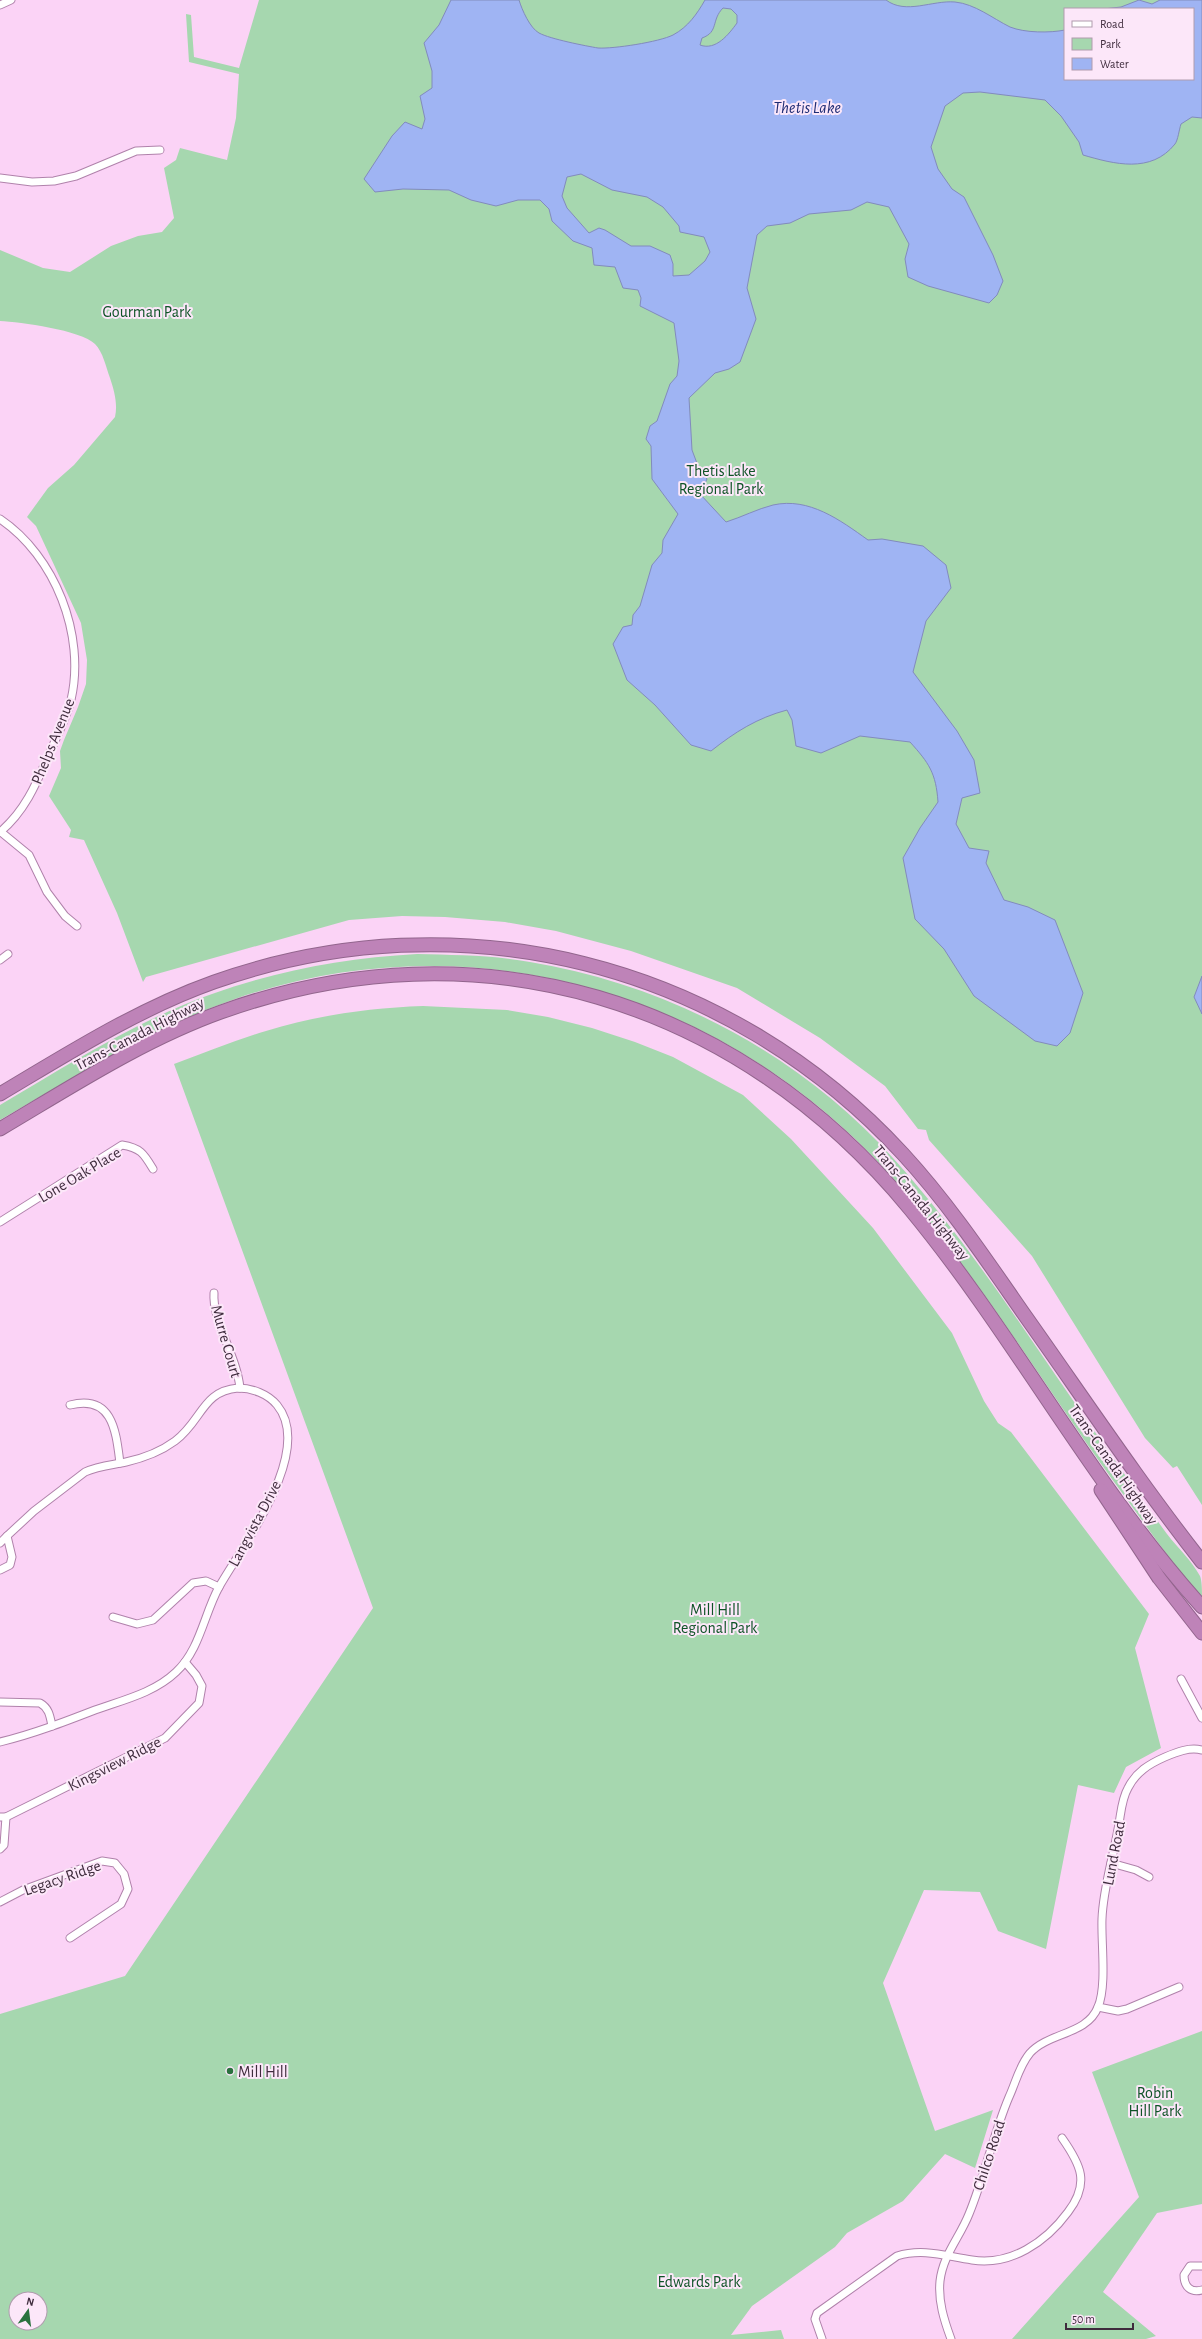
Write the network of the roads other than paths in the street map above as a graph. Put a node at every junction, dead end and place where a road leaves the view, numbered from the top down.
1 (160, 150) dead end
2 (0, 178) edge
3 (0, 519) edge
4 (1, 832) edge
5 (77, 926) dead end
6 (8, 954) dead end
7 (0, 960) edge
8 (0, 1094) edge
9 (0, 1129) edge
10 (153, 1169) dead end
11 (0, 1222) edge
12 (214, 1293) dead end
13 (240, 1388) junction
14 (70, 1405) dead end
15 (1073, 1436) junction
16 (120, 1463) junction
17 (7, 1536) junction
18 (0, 1543) edge
19 (1202, 1562) edge
20 (0, 1570) edge
21 (220, 1586) junction
22 (1202, 1607) edge
23 (113, 1617) dead end
24 (1202, 1633) edge
25 (185, 1662) junction
26 (1182, 1679) dead end
27 (0, 1702) edge
28 (1202, 1718) edge
29 (52, 1726) junction
30 (0, 1742) edge
31 (1202, 1750) edge
32 (3, 1817) edge
33 (0, 1849) edge
34 (1111, 1863) junction
35 (1149, 1877) dead end
36 (0, 1902) edge
37 (70, 1938) dead end
38 (1179, 1987) dead end
39 (1098, 2008) junction
40 (1062, 2138) dead end
41 (947, 2255) junction
42 (1202, 2266) edge
43 (1202, 2290) edge
44 (822, 2339) edge
45 (951, 2339) edge

1 - 2 street
3 - 4 street, Phelps Avenue
4 - 5 street
6 - 7 street
8 - 19 highway, Trans-Canada Highway
9 - 15 highway, Trans-Canada Highway
10 - 11 street, Lone Oak Place
12 - 13 street, Murre Court
13 - 16 street, Langvista Drive
13 - 21 street, Langvista Drive
14 - 16 street
15 - 22 highway, Trans-Canada Highway
15 - 24 highway
16 - 17 street, Langvista Drive
17 - 18 street, Langvista Drive
17 - 20 street
21 - 23 street
21 - 25 street, Langvista Drive
25 - 29 street, Langvista Drive
25 - 32 street, Kingsview Ridge
26 - 28 street
27 - 29 street
29 - 30 street, Langvista Drive
31 - 34 street, Lund Road
32 - 33 street
34 - 35 street
34 - 39 street, Lund Road
36 - 37 street, Legacy Ridge
38 - 39 street
39 - 41 street, Chilco Road
40 - 41 street
41 - 44 street
41 - 45 street, Chilco Road
42 - 43 street

